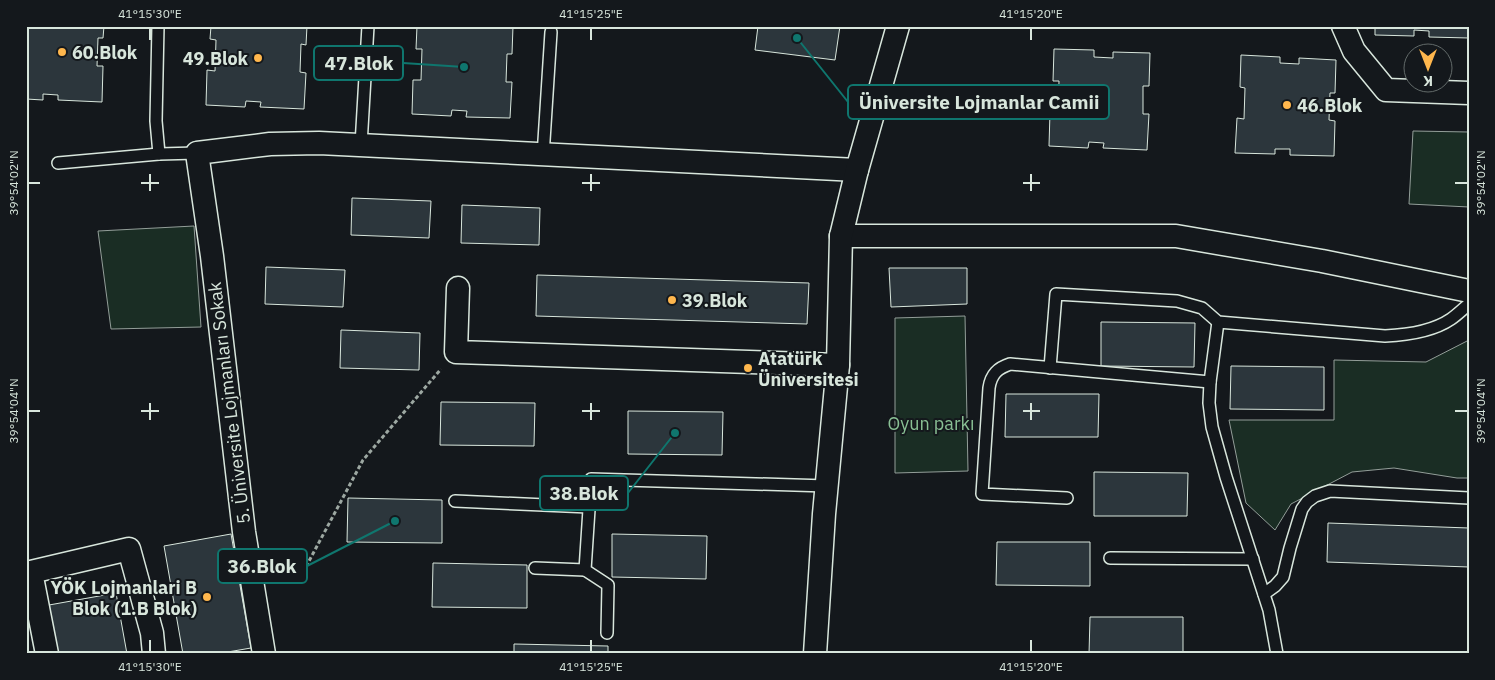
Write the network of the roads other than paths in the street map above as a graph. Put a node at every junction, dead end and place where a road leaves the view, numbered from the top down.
1 (158, 26) edge
2 (368, 26) edge
3 (898, 26) edge
4 (1343, 26) edge
5 (551, 32) dead end
6 (1469, 94) edge
7 (361, 144) junction
8 (197, 153) junction
9 (159, 154) junction
10 (543, 156) junction
11 (58, 163) dead end
12 (857, 170) junction
13 (841, 236) junction
14 (458, 288) dead end
15 (1469, 291) edge
16 (1469, 304) edge
17 (1218, 322) junction
18 (838, 365) junction
19 (1050, 368) junction
20 (1210, 382) junction
21 (827, 486) junction
22 (1067, 498) dead end
23 (1469, 498) edge
24 (454, 501) dead end
25 (589, 507) junction
26 (1110, 558) dead end
27 (1253, 559) junction
28 (535, 568) dead end
29 (585, 570) junction
30 (1264, 594) junction
31 (607, 633) dead end
32 (47, 654) edge
33 (154, 654) edge
34 (264, 654) edge
35 (815, 654) edge
36 (1277, 654) edge

1 - 9 lane
2 - 7 lane
3 - 12 street
4 - 6 street
5 - 10 lane
7 - 8 street
7 - 10 street
8 - 9 lane
8 - 34 street, 5. Üniversite Lojmanları Sokak
9 - 11 lane
10 - 12 street
12 - 13 street
13 - 15 street
13 - 18 street
14 - 18 street
16 - 17 lane
17 - 19 lane
17 - 20 lane
18 - 21 street
19 - 20 lane
19 - 22 lane
20 - 27 lane
21 - 25 lane
21 - 35 street
23 - 30 lane
24 - 25 lane
25 - 29 lane
26 - 27 lane
27 - 30 lane
28 - 29 lane
29 - 31 lane
30 - 36 lane
32 - 33 street

